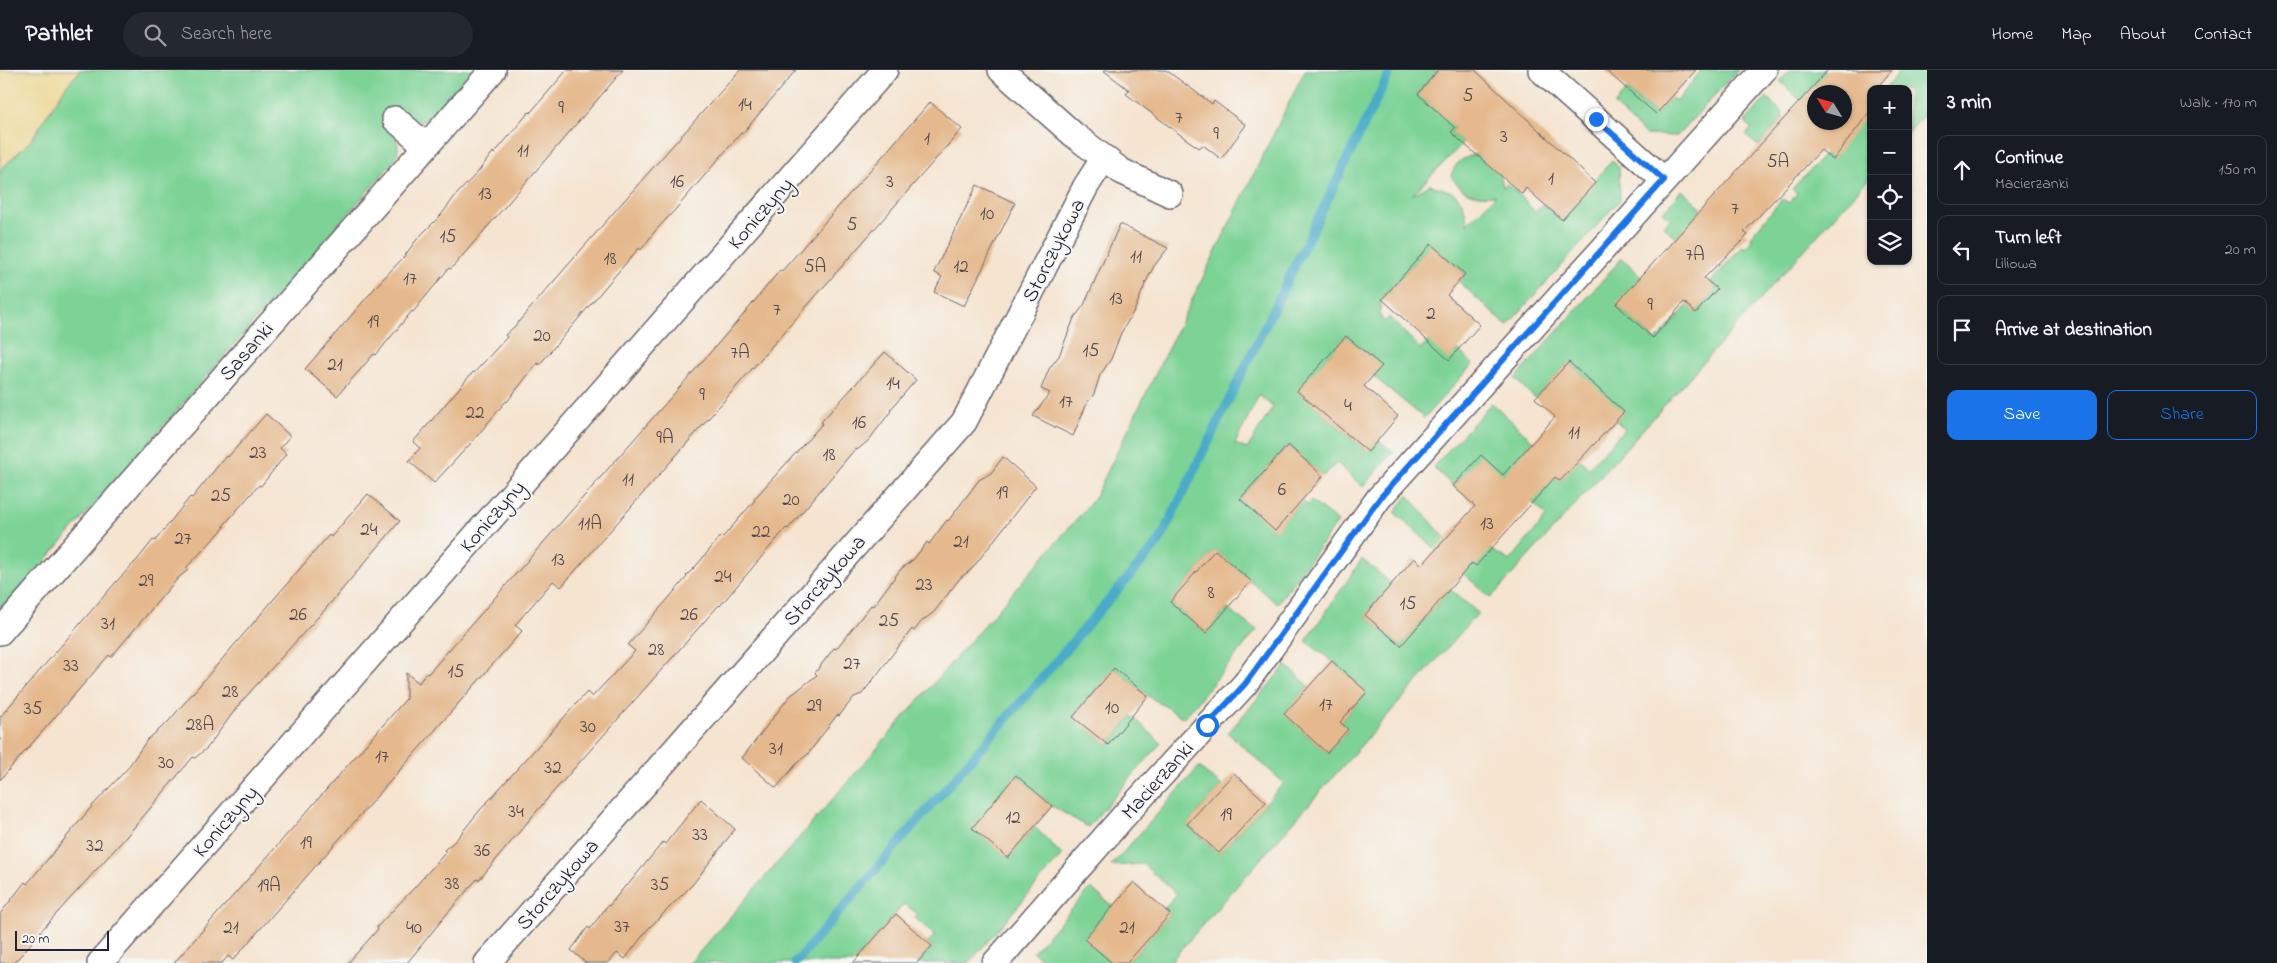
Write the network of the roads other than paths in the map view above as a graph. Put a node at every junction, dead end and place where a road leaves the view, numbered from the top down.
1 (493, 70) edge
2 (885, 70) edge
3 (1001, 70) edge
4 (1541, 70) edge
5 (1764, 70) edge
6 (395, 119) dead end
7 (426, 146) junction
8 (1104, 158) junction
9 (1664, 180) junction
10 (1170, 194) dead end
11 (0, 632) edge
12 (100, 963) edge
13 (487, 963) edge
14 (995, 963) edge

1 - 7 street, Sasanki
2 - 12 street, Koniczyny
3 - 8 street
4 - 9 street
5 - 9 street, Macierzanki
6 - 7 street
7 - 11 street, Sasanki
8 - 10 street
8 - 13 street, Storczykowa
9 - 14 street, Macierzanki

